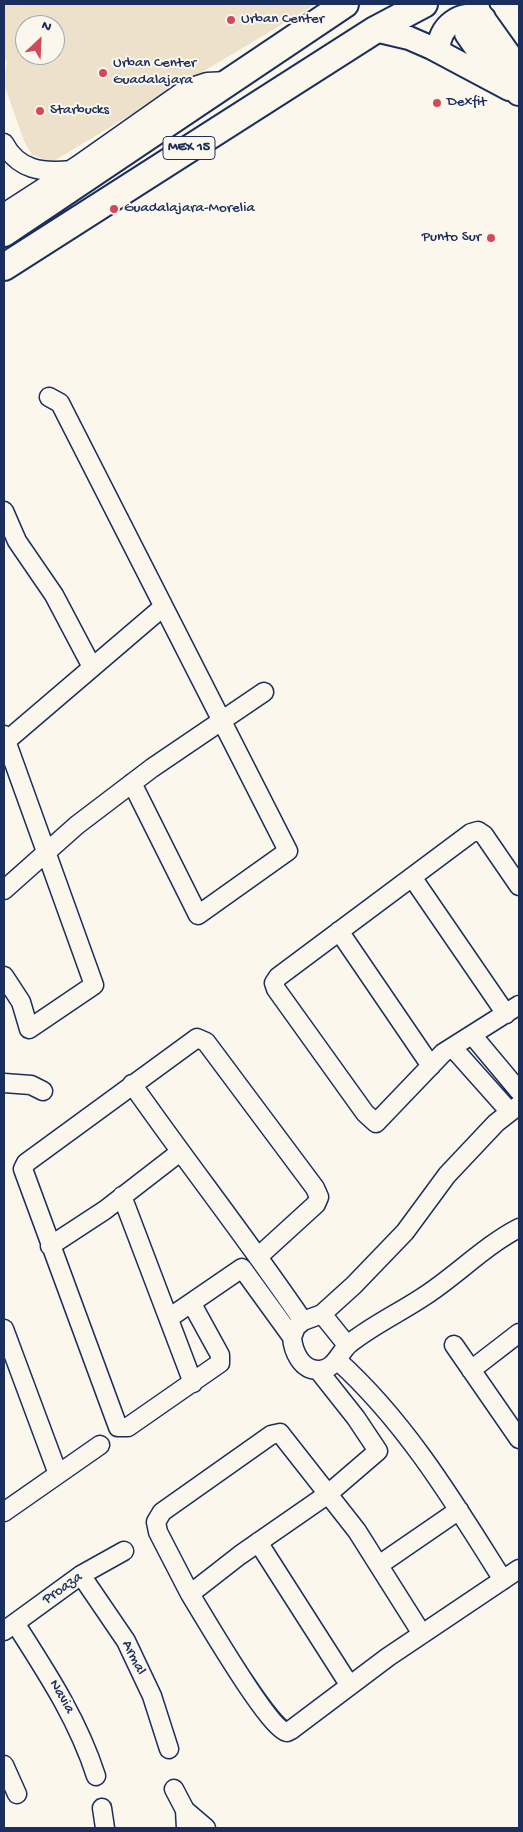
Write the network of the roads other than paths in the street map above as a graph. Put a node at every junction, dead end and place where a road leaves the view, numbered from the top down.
1 (346, 4) edge
2 (424, 4) edge
3 (476, 18) edge
4 (375, 30) junction
5 (439, 51) junction
6 (519, 68) edge
7 (230, 81) junction
8 (519, 92) edge
9 (519, 101) edge
10 (4, 143) edge
11 (71, 170) junction
12 (4, 213) edge
13 (4, 233) edge
14 (4, 267) edge
15 (49, 397) dead end
16 (4, 511) edge
17 (163, 607) junction
18 (92, 667) junction
19 (264, 692) dead end
20 (221, 720) junction
21 (5, 740) edge
22 (132, 783) junction
23 (46, 853) junction
24 (412, 877) junction
25 (519, 886) edge
26 (4, 890) edge
27 (339, 931) junction
28 (4, 976) edge
29 (512, 1010) edge
30 (473, 1036) junction
31 (453, 1048) junction
32 (431, 1066) junction
33 (4, 1083) edge
34 (132, 1084) junction
35 (43, 1091) dead end
36 (519, 1091) edge
37 (515, 1109) edge
38 (180, 1152) junction
39 (122, 1196) junction
40 (519, 1228) edge
41 (50, 1246) junction
42 (259, 1256) junction
43 (192, 1304) junction
44 (322, 1314) junction
45 (170, 1318) junction
46 (304, 1321) junction
47 (4, 1329) edge
48 (519, 1333) edge
49 (292, 1337) junction
50 (347, 1345) junction
51 (454, 1345) dead end
52 (337, 1360) junction
53 (318, 1370) junction
54 (471, 1370) junction
55 (193, 1383) junction
56 (519, 1438) edge
57 (100, 1445) dead end
58 (58, 1474) junction
59 (328, 1494) junction
60 (459, 1510) junction
61 (4, 1512) edge
62 (258, 1542) junction
63 (124, 1551) dead end
64 (379, 1565) junction
65 (519, 1569) edge
66 (81, 1575) junction
67 (503, 1580) junction
68 (190, 1594) junction
69 (9, 1627) edge
70 (422, 1634) junction
71 (350, 1686) junction
72 (169, 1749) dead end
73 (4, 1765) edge
74 (96, 1776) dead end
75 (174, 1789) dead end
76 (17, 1794) dead end
77 (102, 1808) dead end
78 (185, 1810) junction
79 (105, 1828) edge
80 (186, 1828) edge
81 (206, 1828) edge

1 - 7 highway, MEX 15
2 - 4 highway, MEX 15
3 - 5 main road
3 - 6 main road
3 - 8 highway
4 - 5 main road
4 - 14 highway, MEX 15
5 - 9 main road
7 - 11 street
7 - 13 highway, MEX 15
10 - 11 street
11 - 12 street
15 - 17 street
16 - 18 street
17 - 18 street
17 - 20 street
18 - 21 street
19 - 20 street
20 - 22 street
20 - 22 street
21 - 23 street
22 - 23 street
23 - 26 street
23 - 28 street
24 - 25 street
24 - 27 street
24 - 29 street
27 - 32 street
27 - 32 street
29 - 30 street
30 - 31 street
30 - 36 street
31 - 32 street
31 - 37 street
33 - 35 street
34 - 38 street
34 - 41 street
34 - 42 street
37 - 44 street
38 - 39 street
38 - 42 street
39 - 41 street
39 - 45 street
40 - 50 street
41 - 55 street
42 - 46 street
43 - 45 street
43 - 49 street
43 - 55 street
44 - 46 street
44 - 50 street
45 - 55 street
46 - 49 street
47 - 58 street
48 - 54 street
49 - 53 street
50 - 52 street
51 - 54 street
52 - 53 street
52 - 60 street
53 - 59 street
54 - 56 street
57 - 58 street
58 - 61 street
59 - 62 street
59 - 64 street
59 - 68 street
60 - 64 street
60 - 67 street
62 - 68 street
62 - 71 street
63 - 66 street, Proaza
64 - 70 street
65 - 67 street
66 - 69 street, Proaza
66 - 72 street, Armal
67 - 70 street
68 - 71 street
69 - 74 street, Navia
70 - 71 street
73 - 76 street
75 - 78 street
77 - 79 street
78 - 80 street
78 - 81 street

